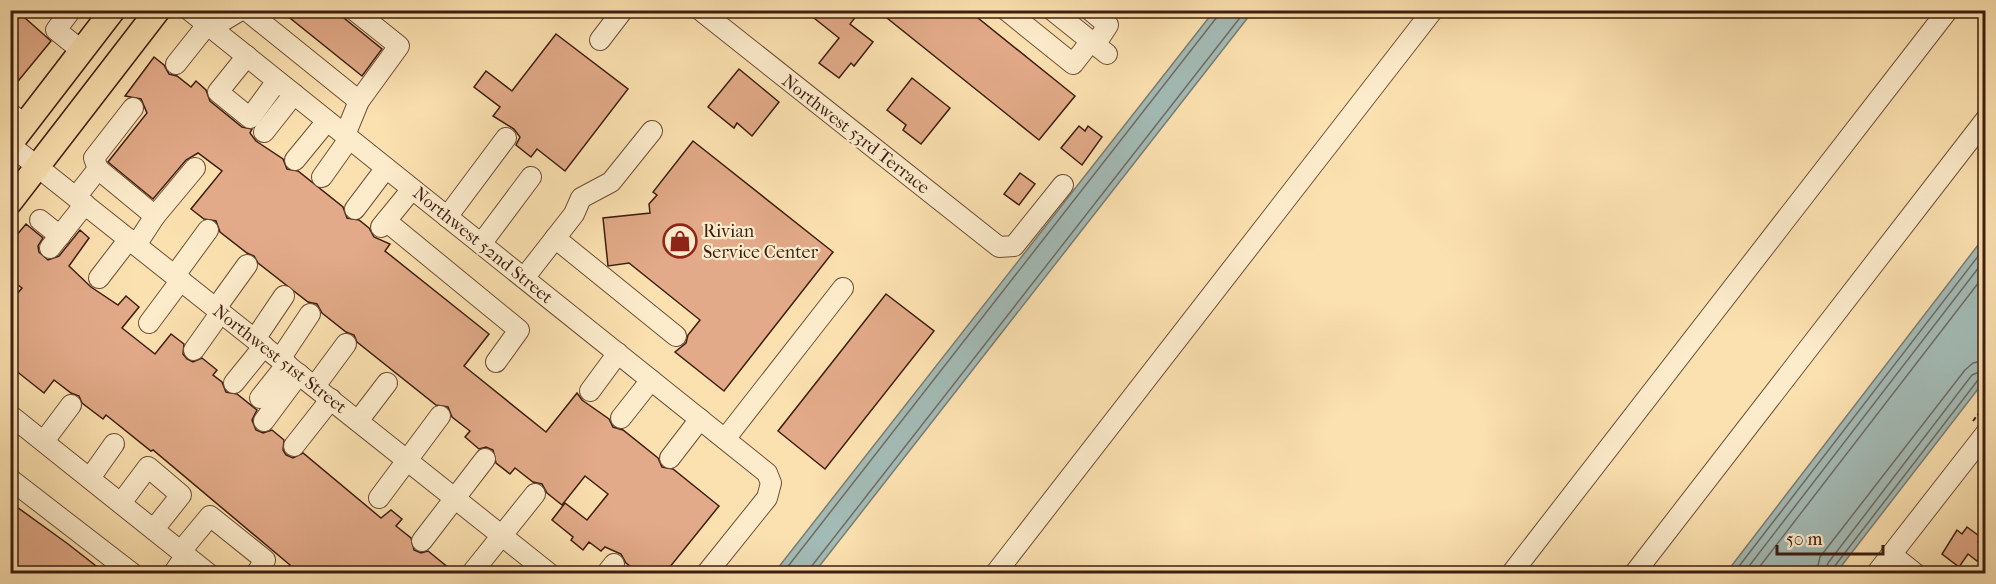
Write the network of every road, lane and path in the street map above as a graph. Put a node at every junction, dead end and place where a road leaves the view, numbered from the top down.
1 (71, 10) edge
2 (113, 10) edge
3 (158, 10) edge
4 (189, 10) edge
5 (241, 10) edge
6 (246, 10) edge
7 (354, 10) edge
8 (623, 10) edge
9 (700, 10) edge
10 (1006, 10) edge
11 (1052, 10) edge
12 (1090, 10) edge
13 (1433, 10) edge
14 (1948, 10) edge
15 (209, 27) junction
16 (600, 40) dead end
17 (1098, 47) junction
18 (82, 51) junction
19 (247, 57) junction
20 (176, 64) dead end
21 (277, 81) junction
22 (294, 94) junction
23 (359, 100) junction
24 (133, 108) dead end
25 (18, 119) edge
26 (1986, 119) edge
27 (327, 121) junction
28 (652, 131) dead end
29 (264, 132) dead end
30 (347, 137) junction
31 (506, 138) dead end
32 (10, 145) edge
33 (295, 160) dead end
34 (38, 166) junction
35 (195, 168) dead end
36 (386, 168) junction
37 (99, 169) junction
38 (322, 177) dead end
39 (531, 177) dead end
40 (1063, 185) dead end
41 (412, 189) junction
42 (81, 200) junction
43 (10, 202) edge
44 (355, 209) dead end
45 (155, 216) junction
46 (447, 217) junction
47 (39, 220) dead end
48 (208, 230) dead end
49 (555, 238) junction
50 (133, 242) junction
51 (481, 243) junction
52 (247, 265) dead end
53 (99, 278) dead end
54 (178, 278) junction
55 (524, 278) junction
56 (843, 288) dead end
57 (284, 296) dead end
58 (219, 310) junction
59 (310, 314) dead end
60 (149, 323) dead end
61 (676, 336) dead end
62 (259, 342) junction
63 (346, 344) dead end
64 (194, 350) dead end
65 (618, 353) junction
66 (496, 362) dead end
67 (295, 371) junction
68 (651, 380) junction
69 (387, 383) dead end
70 (234, 384) dead end
71 (590, 391) dead end
72 (260, 398) dead end
73 (331, 399) junction
74 (71, 405) dead end
75 (11, 415) edge
76 (440, 416) dead end
77 (621, 418) dead end
78 (700, 419) junction
79 (264, 421) dead end
80 (358, 421) junction
81 (1986, 433) edge
82 (725, 439) junction
83 (44, 441) junction
84 (114, 444) dead end
85 (294, 446) dead end
86 (670, 458) dead end
87 (485, 459) dead end
88 (407, 460) junction
89 (90, 478) junction
90 (10, 479) edge
91 (535, 494) dead end
92 (379, 498) dead end
93 (456, 498) junction
94 (122, 503) junction
95 (154, 529) junction
96 (502, 536) junction
97 (422, 541) dead end
98 (184, 553) junction
99 (1891, 554) junction
100 (133, 573) edge
101 (173, 573) edge
102 (209, 573) edge
103 (256, 573) edge
104 (471, 573) edge
105 (550, 573) edge
106 (706, 573) edge
107 (995, 573) edge
108 (1511, 573) edge
109 (1634, 573) edge
110 (1876, 573) edge
111 (1916, 573) edge

1 - 18 street
2 - 18 main road
3 - 34 main road
4 - 15 street, Northwest 52nd Street
5 - 15 street
6 - 23 street
7 - 23 street
8 - 16 street
9 - 40 street, Northwest 53rd Terrace
10 - 17 street
11 - 17 street
12 - 17 street
13 - 107 street
14 - 108 street
15 - 19 street, Northwest 52nd Street
15 - 20 street
18 - 25 main road
19 - 21 street, Northwest 52nd Street
19 - 21 street
21 - 22 street, Northwest 52nd Street
22 - 27 street, Northwest 52nd Street
22 - 29 street
23 - 30 street
24 - 37 street
25 - 32 main road
26 - 109 street
27 - 30 street, Northwest 52nd Street
27 - 33 street
28 - 49 street
30 - 36 street, Northwest 52nd Street
30 - 38 street
31 - 46 street
32 - 34 street, Northwest 51st Street
34 - 42 street, Northwest 51st Street
34 - 43 main road
35 - 45 street
36 - 41 street, Northwest 52nd Street
36 - 44 street
37 - 42 street
37 - 45 street
39 - 51 street
41 - 46 street, Northwest 52nd Street
41 - 66 street
42 - 47 street
42 - 50 street, Northwest 51st Street
45 - 50 street
46 - 51 street, Northwest 52nd Street
48 - 54 street
49 - 55 street
49 - 61 street
50 - 53 street
50 - 54 street, Northwest 51st Street
51 - 55 street, Northwest 52nd Street
52 - 58 street
54 - 58 street, Northwest 51st Street
54 - 60 street
55 - 65 street, Northwest 52nd Street
56 - 82 street
57 - 62 street
58 - 62 street, Northwest 51st Street
58 - 64 street
59 - 67 street
62 - 67 street, Northwest 51st Street
62 - 70 street
63 - 67 street
65 - 68 street, Northwest 52nd Street
65 - 71 street
67 - 72 street
67 - 73 street, Northwest 51st Street
67 - 79 street
68 - 77 street
68 - 78 street, Northwest 52nd Street
69 - 80 street
73 - 80 street, Northwest 51st Street
73 - 85 street
74 - 83 street
75 - 83 street
76 - 88 street
78 - 82 street, Northwest 52nd Street
78 - 86 street
80 - 88 street, Northwest 51st Street
81 - 99 street
82 - 106 street, Northwest 52nd Street
83 - 89 street
84 - 89 street
87 - 93 street
88 - 92 street
88 - 93 street, Northwest 51st Street
89 - 94 street
90 - 100 street
91 - 96 street
93 - 96 street, Northwest 51st Street
93 - 97 street
94 - 95 street
94 - 95 street
95 - 98 street
96 - 104 street
96 - 105 street, Northwest 51st Street
98 - 101 street
98 - 102 street
98 - 103 street
99 - 110 street
99 - 111 street

